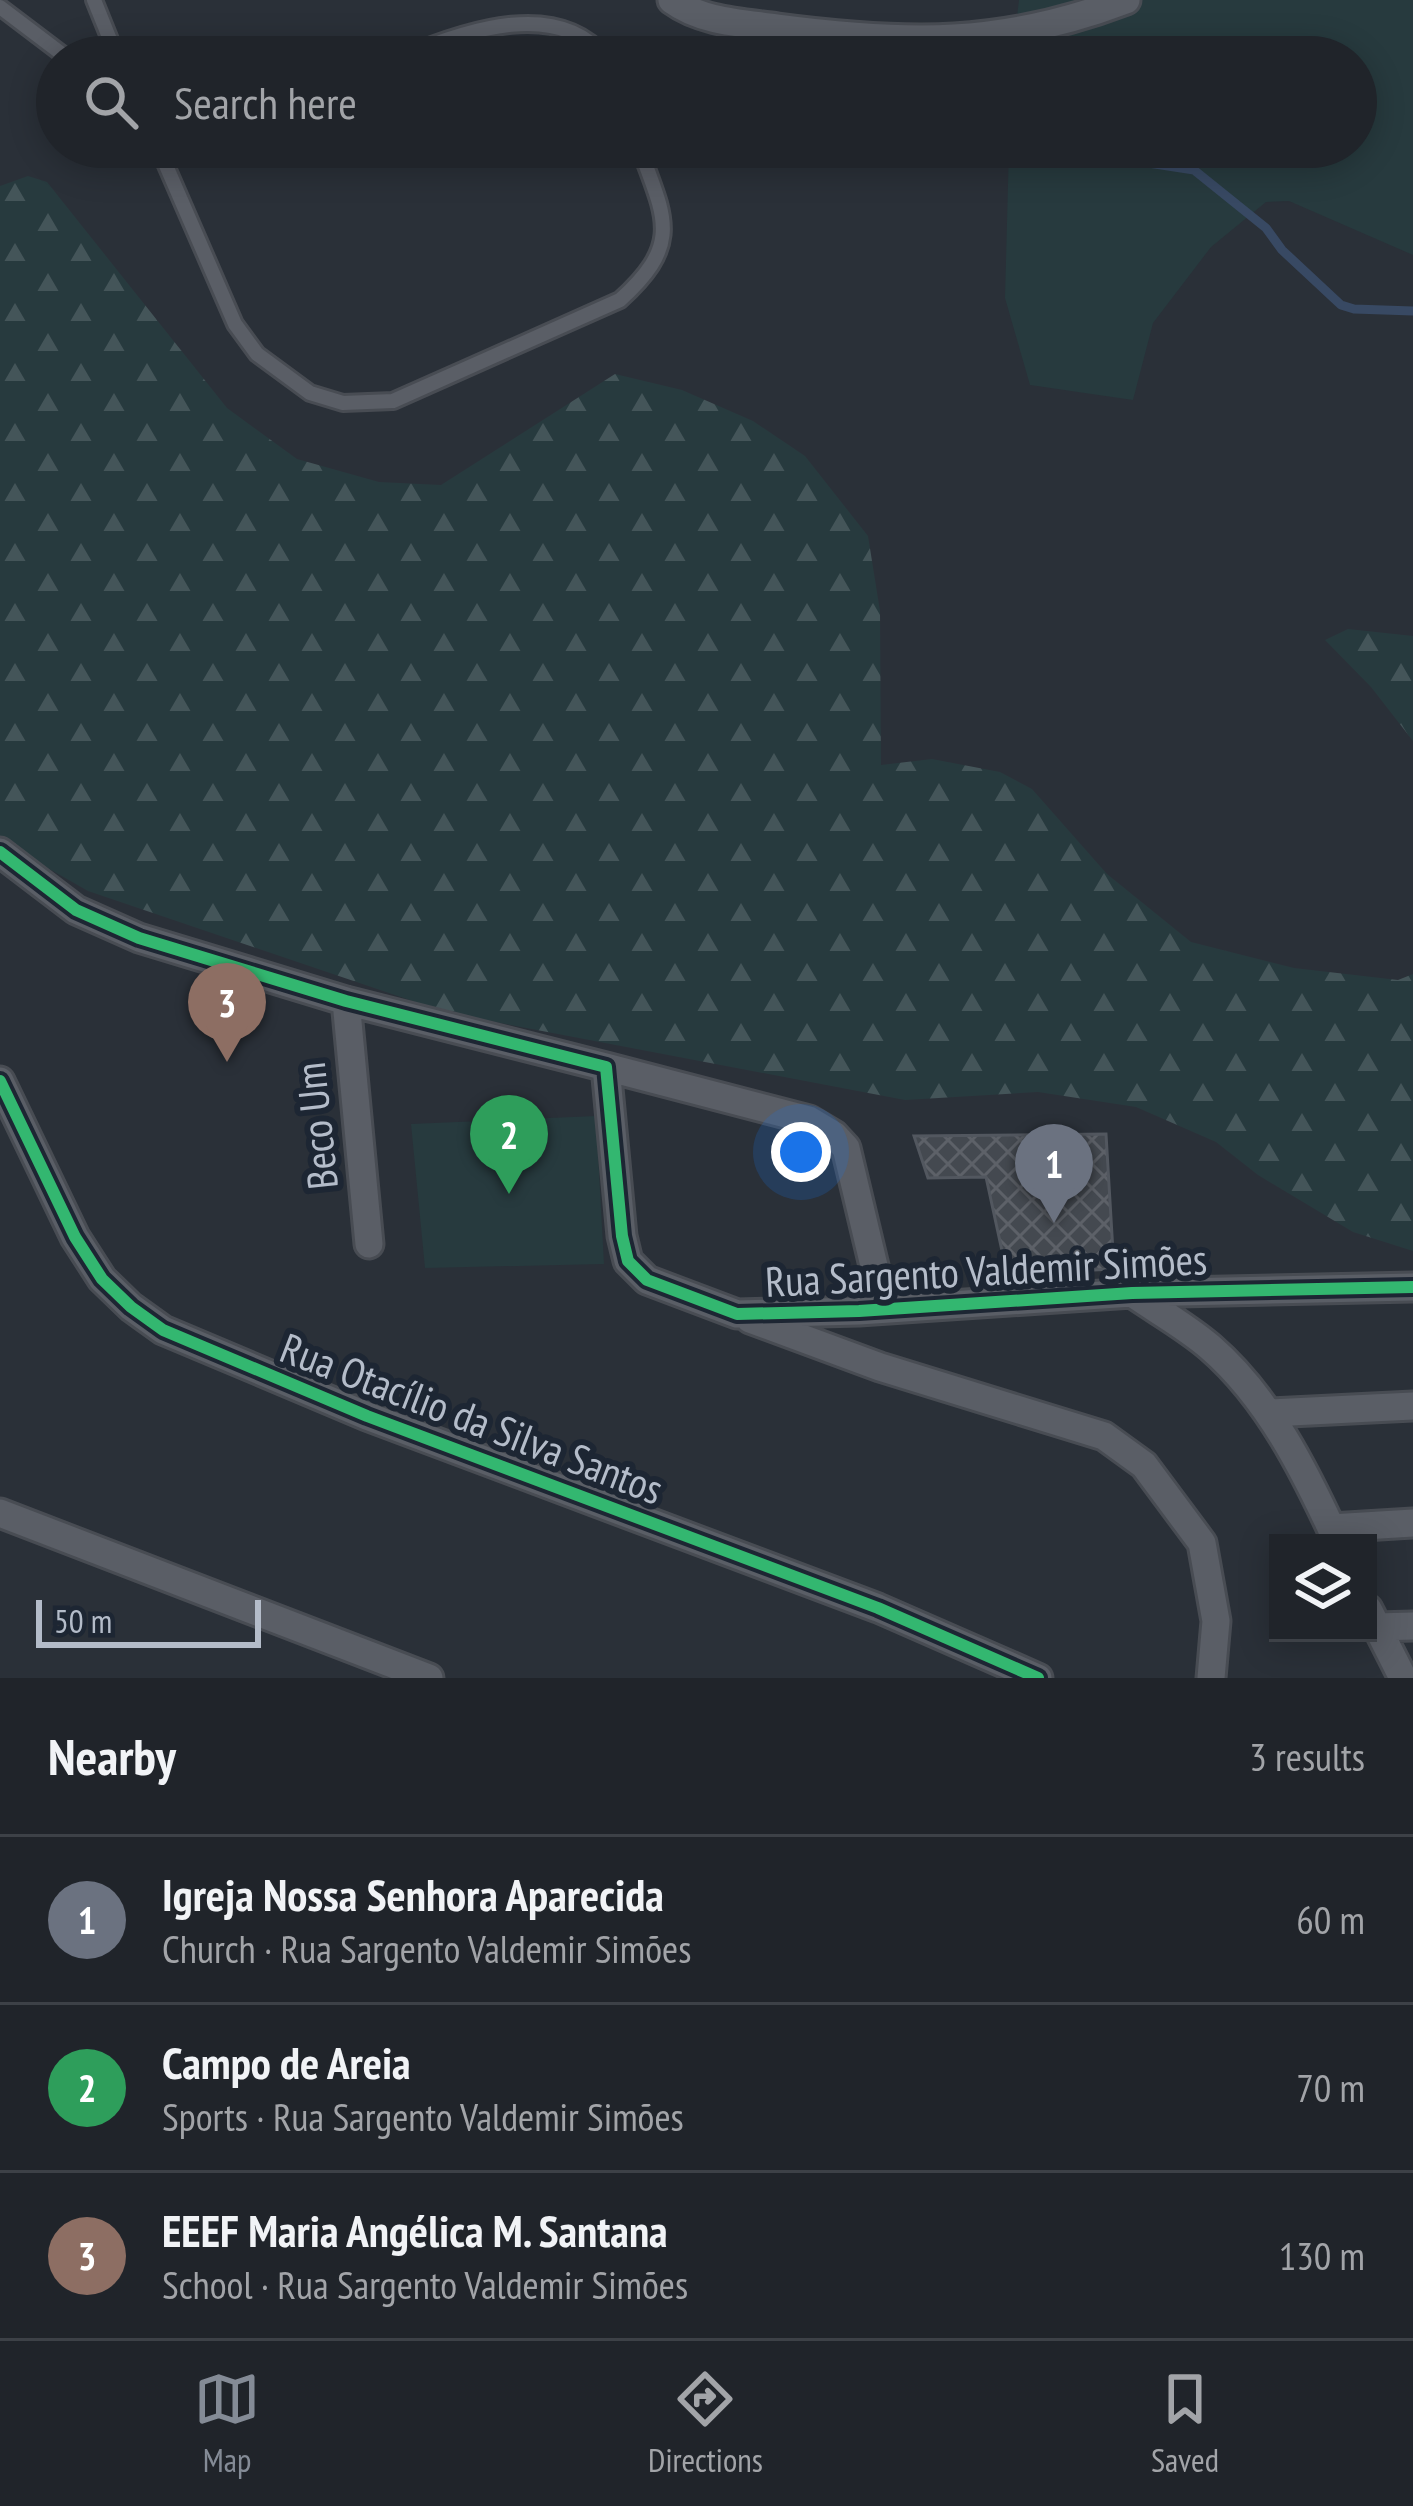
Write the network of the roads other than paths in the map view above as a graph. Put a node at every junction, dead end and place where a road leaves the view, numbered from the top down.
1 (94, 0) edge
2 (1126, 0) edge
3 (673, 2) edge
4 (0, 7) edge
5 (519, 7) dead end
6 (556, 11) dead end
7 (38, 36) edge
8 (109, 36) edge
9 (451, 36) edge
10 (591, 36) edge
11 (841, 36) edge
12 (1002, 36) edge
13 (167, 168) edge
14 (646, 168) edge
15 (0, 853) edge
16 (346, 1000) junction
17 (605, 1067) junction
18 (0, 1082) edge
19 (369, 1244) dead end
20 (875, 1270) dead end
21 (1413, 1287) edge
22 (1132, 1293) junction
23 (737, 1314) junction
24 (1413, 1406) edge
25 (1270, 1414) junction
26 (0, 1513) edge
27 (1413, 1523) edge
28 (1333, 1534) edge
29 (1346, 1534) edge
30 (1377, 1619) edge
31 (1413, 1626) edge
32 (1377, 1628) edge
33 (429, 1678) edge
34 (1038, 1678) edge
35 (1211, 1678) edge
36 (1403, 1678) edge

1 - 8 lane
2 - 12 street
3 - 11 street
4 - 7 lane
5 - 9 lane
6 - 10 lane
13 - 14 lane
15 - 16 street
16 - 17 street
16 - 19 street, Beco Um
17 - 20 street
17 - 23 street, Rua Sargento Valdemir Simões
18 - 34 street, Rua Otacílio da Silva Santos
21 - 22 street, Rua Sargento Valdemir Simões
22 - 23 street, Rua Sargento Valdemir Simões
22 - 25 street
23 - 35 street
24 - 25 street
25 - 28 street
26 - 33 street
27 - 29 street
30 - 31 street
32 - 36 street

